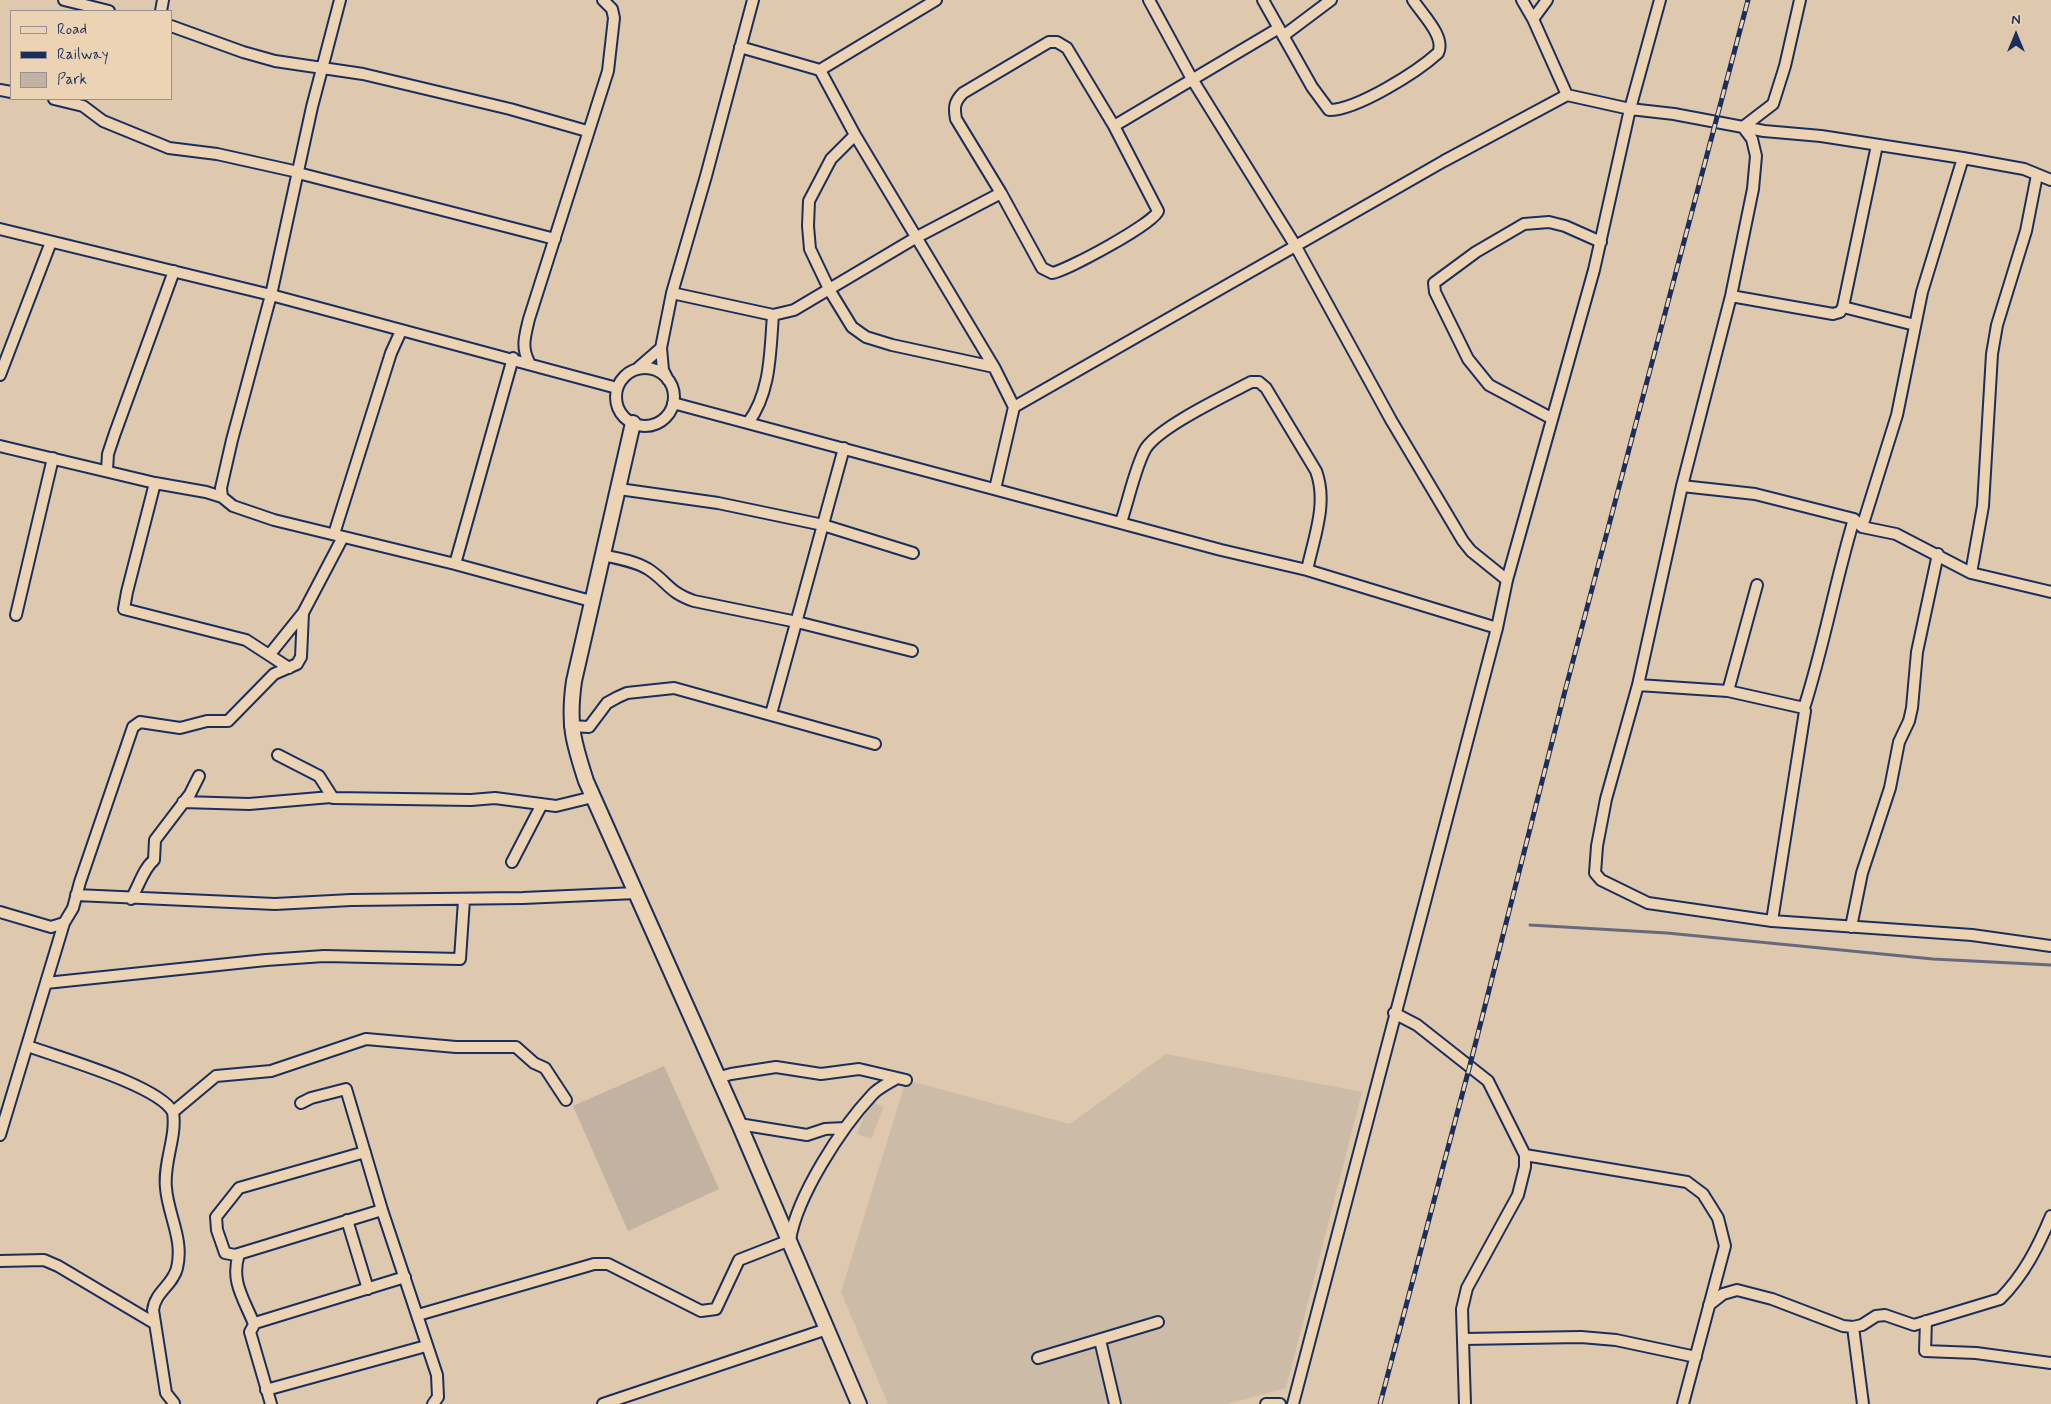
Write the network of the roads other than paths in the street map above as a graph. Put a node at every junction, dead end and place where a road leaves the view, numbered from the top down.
1 (64, 0) edge
2 (340, 0) edge
3 (603, 0) edge
4 (753, 0) edge
5 (936, 0) edge
6 (1149, 0) edge
7 (1263, 0) edge
8 (1330, 0) edge
9 (1413, 0) edge
10 (1522, 0) edge
11 (1547, 0) edge
12 (1660, 0) edge
13 (1800, 0) edge
14 (105, 10) edge
15 (1533, 19) junction
16 (172, 26) edge
17 (1281, 32) junction
18 (740, 47) junction
19 (323, 66) junction
20 (820, 70) junction
21 (1192, 79) junction
22 (1567, 95) junction
23 (58, 100) edge
24 (1630, 109) junction
25 (1114, 126) junction
26 (1743, 127) junction
27 (587, 132) junction
28 (855, 135) junction
29 (1876, 145) junction
30 (1963, 158) junction
31 (298, 173) junction
32 (2038, 175) junction
33 (2051, 180) edge
34 (1001, 193) junction
35 (0, 229) edge
36 (917, 237) junction
37 (555, 239) junction
38 (50, 242) junction
39 (1600, 242) junction
40 (1295, 245) junction
41 (174, 271) junction
42 (830, 291) junction
43 (672, 293) junction
44 (271, 295) junction
45 (1730, 296) junction
46 (1843, 307) junction
47 (773, 315) junction
48 (1915, 324) junction
49 (401, 331) junction
50 (523, 343) junction
51 (661, 348) junction
52 (511, 358) junction
53 (529, 362) junction
54 (994, 367) junction
55 (634, 370) junction
56 (0, 375) edge
57 (668, 380) junction
58 (617, 388) junction
59 (673, 403) junction
60 (1014, 407) junction
61 (1552, 418) junction
62 (633, 423) junction
63 (748, 423) junction
64 (0, 446) edge
65 (844, 448) junction
66 (53, 458) junction
67 (107, 470) junction
68 (154, 483) junction
69 (1682, 486) junction
70 (619, 489) junction
71 (996, 489) junction
72 (222, 497) junction
73 (1122, 522) junction
74 (1858, 523) junction
75 (823, 526) junction
76 (338, 535) junction
77 (913, 553) dead end
78 (1938, 554) junction
79 (602, 555) junction
80 (455, 564) junction
81 (1307, 570) junction
82 (1971, 573) junction
83 (1507, 580) junction
84 (1758, 585) dead end
85 (2051, 592) edge
86 (591, 601) junction
87 (303, 613) junction
88 (16, 615) dead end
89 (797, 622) junction
90 (1497, 628) junction
91 (912, 651) dead end
92 (270, 654) junction
93 (289, 668) junction
94 (1638, 685) junction
95 (1728, 691) junction
96 (1804, 708) junction
97 (771, 714) junction
98 (570, 726) junction
99 (875, 744) dead end
100 (278, 755) dead end
101 (199, 776) dead end
102 (593, 797) junction
103 (331, 798) junction
104 (183, 802) junction
105 (542, 804) junction
106 (512, 862) dead end
107 (636, 893) junction
108 (76, 895) junction
109 (131, 899) junction
110 (464, 900) junction
111 (0, 912) edge
112 (1772, 921) junction
113 (64, 923) junction
114 (1851, 927) junction
115 (2051, 946) edge
116 (46, 983) junction
117 (1394, 1013) junction
118 (28, 1046) junction
119 (717, 1078) junction
120 (566, 1100) dead end
121 (301, 1103) dead end
122 (173, 1112) junction
123 (739, 1124) junction
124 (845, 1128) junction
125 (0, 1135) edge
126 (365, 1152) junction
127 (1525, 1155) junction
128 (382, 1210) junction
129 (2051, 1216) edge
130 (347, 1220) junction
131 (790, 1240) junction
132 (239, 1254) junction
133 (0, 1261) edge
134 (405, 1277) junction
135 (368, 1289) junction
136 (1709, 1304) junction
137 (418, 1315) junction
138 (1926, 1321) junction
139 (1158, 1322) dead end
140 (154, 1323) junction
141 (254, 1324) junction
142 (1853, 1327) junction
143 (827, 1328) junction
144 (1464, 1339) junction
145 (1100, 1340) junction
146 (426, 1346) junction
147 (1696, 1357) junction
148 (1038, 1358) dead end
149 (2051, 1363) edge
150 (266, 1390) junction
151 (173, 1404) edge
152 (271, 1404) edge
153 (432, 1404) edge
154 (603, 1404) edge
155 (859, 1404) edge
156 (1115, 1404) edge
157 (1266, 1404) edge
158 (1280, 1404) edge
159 (1293, 1404) edge
160 (1465, 1404) edge
161 (1683, 1404) edge
162 (1864, 1404) edge

1 - 14 street
2 - 19 street
3 - 27 street
4 - 18 street
5 - 20 street
6 - 21 street
7 - 17 street
8 - 17 street
9 - 17 street
10 - 15 street
11 - 15 street
12 - 24 street
13 - 26 street
15 - 22 street
16 - 19 street
17 - 21 street
18 - 20 street
18 - 43 street
19 - 27 street
19 - 31 street
20 - 28 street
21 - 25 street
21 - 40 street
22 - 24 street
22 - 40 street
23 - 31 street
24 - 26 street
24 - 39 street
25 - 34 street
25 - 34 street
26 - 29 street
26 - 45 street
27 - 37 street
28 - 36 street
28 - 42 street
29 - 30 street
29 - 46 street
30 - 32 street
30 - 48 street
31 - 37 street
31 - 44 street
32 - 33 street
32 - 82 street
34 - 36 street
35 - 38 street
36 - 42 street
36 - 54 street
37 - 50 street
38 - 41 street
38 - 56 street
39 - 61 street
39 - 61 street
40 - 60 street
40 - 83 street
41 - 44 street
41 - 67 street
42 - 47 street
42 - 54 street
43 - 47 street
43 - 51 street
44 - 49 street
44 - 72 street
45 - 46 street
45 - 69 street
46 - 48 street
47 - 63 street
48 - 74 street
49 - 52 street
49 - 76 street
50 - 52 street
50 - 53 street
51 - 55 street
51 - 57 street
52 - 53 street
52 - 80 street
53 - 58 street
54 - 60 street
55 - 57 street
55 - 58 street
57 - 59 street
58 - 62 street
59 - 62 street
59 - 63 street
60 - 71 street
61 - 83 street
62 - 70 street
63 - 65 street
64 - 66 street
65 - 71 street
65 - 75 street
66 - 67 street
66 - 88 street
67 - 68 street
68 - 72 street
68 - 92 street
69 - 74 street
69 - 94 street
70 - 75 street
70 - 79 street
71 - 73 street
72 - 76 street
73 - 81 street
73 - 81 street
74 - 78 street
74 - 96 street
75 - 77 street
75 - 89 street
76 - 80 street
76 - 87 street
78 - 82 street
78 - 114 street
79 - 86 street
79 - 89 street
80 - 86 street
81 - 90 street
82 - 85 street
83 - 90 street
84 - 95 street
86 - 98 street
87 - 92 street
87 - 93 street
89 - 91 street
89 - 97 street
90 - 117 street
92 - 93 street
93 - 108 street
94 - 95 street
94 - 112 street
95 - 96 street
96 - 112 street
97 - 98 street
97 - 99 street
98 - 102 street
100 - 103 street
101 - 104 street
102 - 105 street
102 - 107 street
103 - 104 street
103 - 105 street
104 - 109 street
105 - 106 street
107 - 110 street
107 - 119 street
108 - 109 street
108 - 113 street
109 - 110 street
110 - 116 street
111 - 113 street
112 - 114 street
113 - 116 street
114 - 115 street
116 - 118 street
117 - 127 street
117 - 159 street
118 - 122 street
118 - 125 street
119 - 123 street
119 - 124 street
120 - 122 street
121 - 126 street
122 - 140 street
123 - 124 street
123 - 131 street
124 - 131 street
126 - 128 street
126 - 132 street
127 - 136 street
127 - 144 street
128 - 130 street
128 - 134 street
129 - 138 street
130 - 132 street
130 - 135 street
131 - 137 street
131 - 143 street
132 - 141 street
133 - 140 street
134 - 135 street
134 - 137 street
135 - 141 street
136 - 142 street
136 - 147 street
137 - 146 street
138 - 142 street
138 - 149 street
139 - 145 street
140 - 151 street
141 - 150 street
142 - 162 street
143 - 154 street
143 - 155 street
144 - 147 street
144 - 160 street
145 - 148 street
145 - 156 street
146 - 150 street
146 - 153 street
147 - 161 street
150 - 152 street
157 - 158 street

